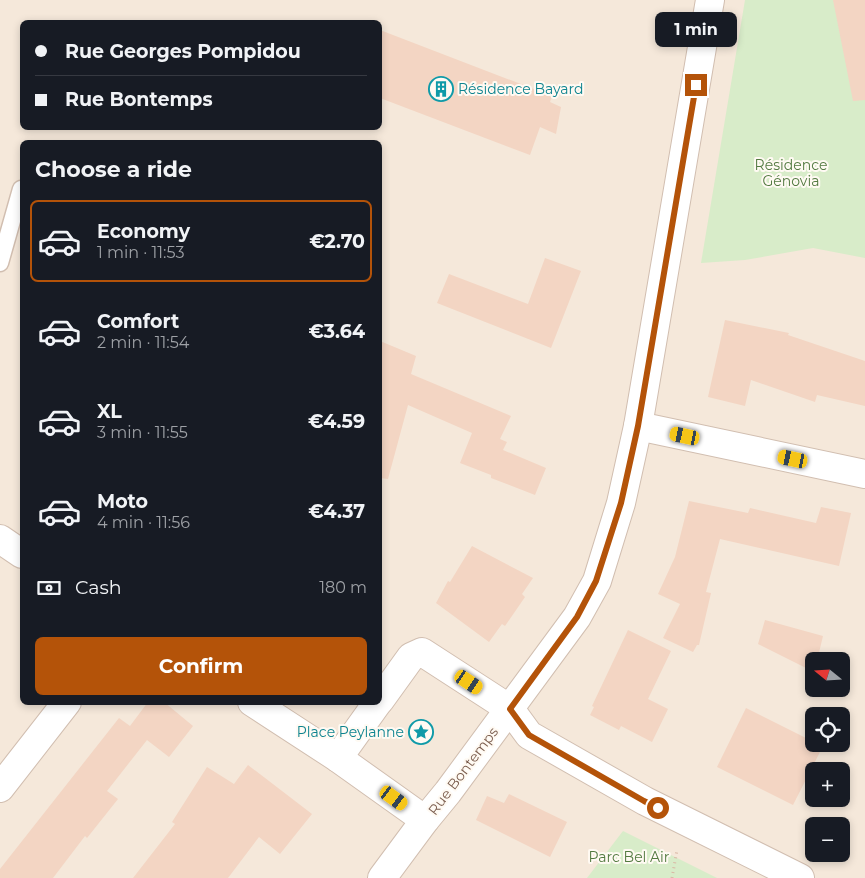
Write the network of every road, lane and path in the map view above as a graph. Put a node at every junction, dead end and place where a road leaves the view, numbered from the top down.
1 (710, 0) edge
2 (20, 193) edge
3 (0, 263) edge
4 (638, 426) junction
5 (865, 474) edge
6 (0, 539) edge
7 (20, 553) edge
8 (382, 697) edge
9 (65, 705) edge
10 (257, 705) edge
11 (376, 705) edge
12 (510, 709) junction
13 (338, 758) junction
14 (0, 788) edge
15 (425, 820) junction
16 (382, 878) edge
17 (800, 878) edge

1 - 4 street, Rue Bontemps
2 - 3 lane
4 - 5 street
4 - 12 street, Rue Bontemps
6 - 7 street
8 - 12 street
9 - 14 street
10 - 13 street
11 - 13 street
12 - 15 street, Rue Bontemps
12 - 17 street
13 - 15 street
15 - 16 street, Rue Bontemps

